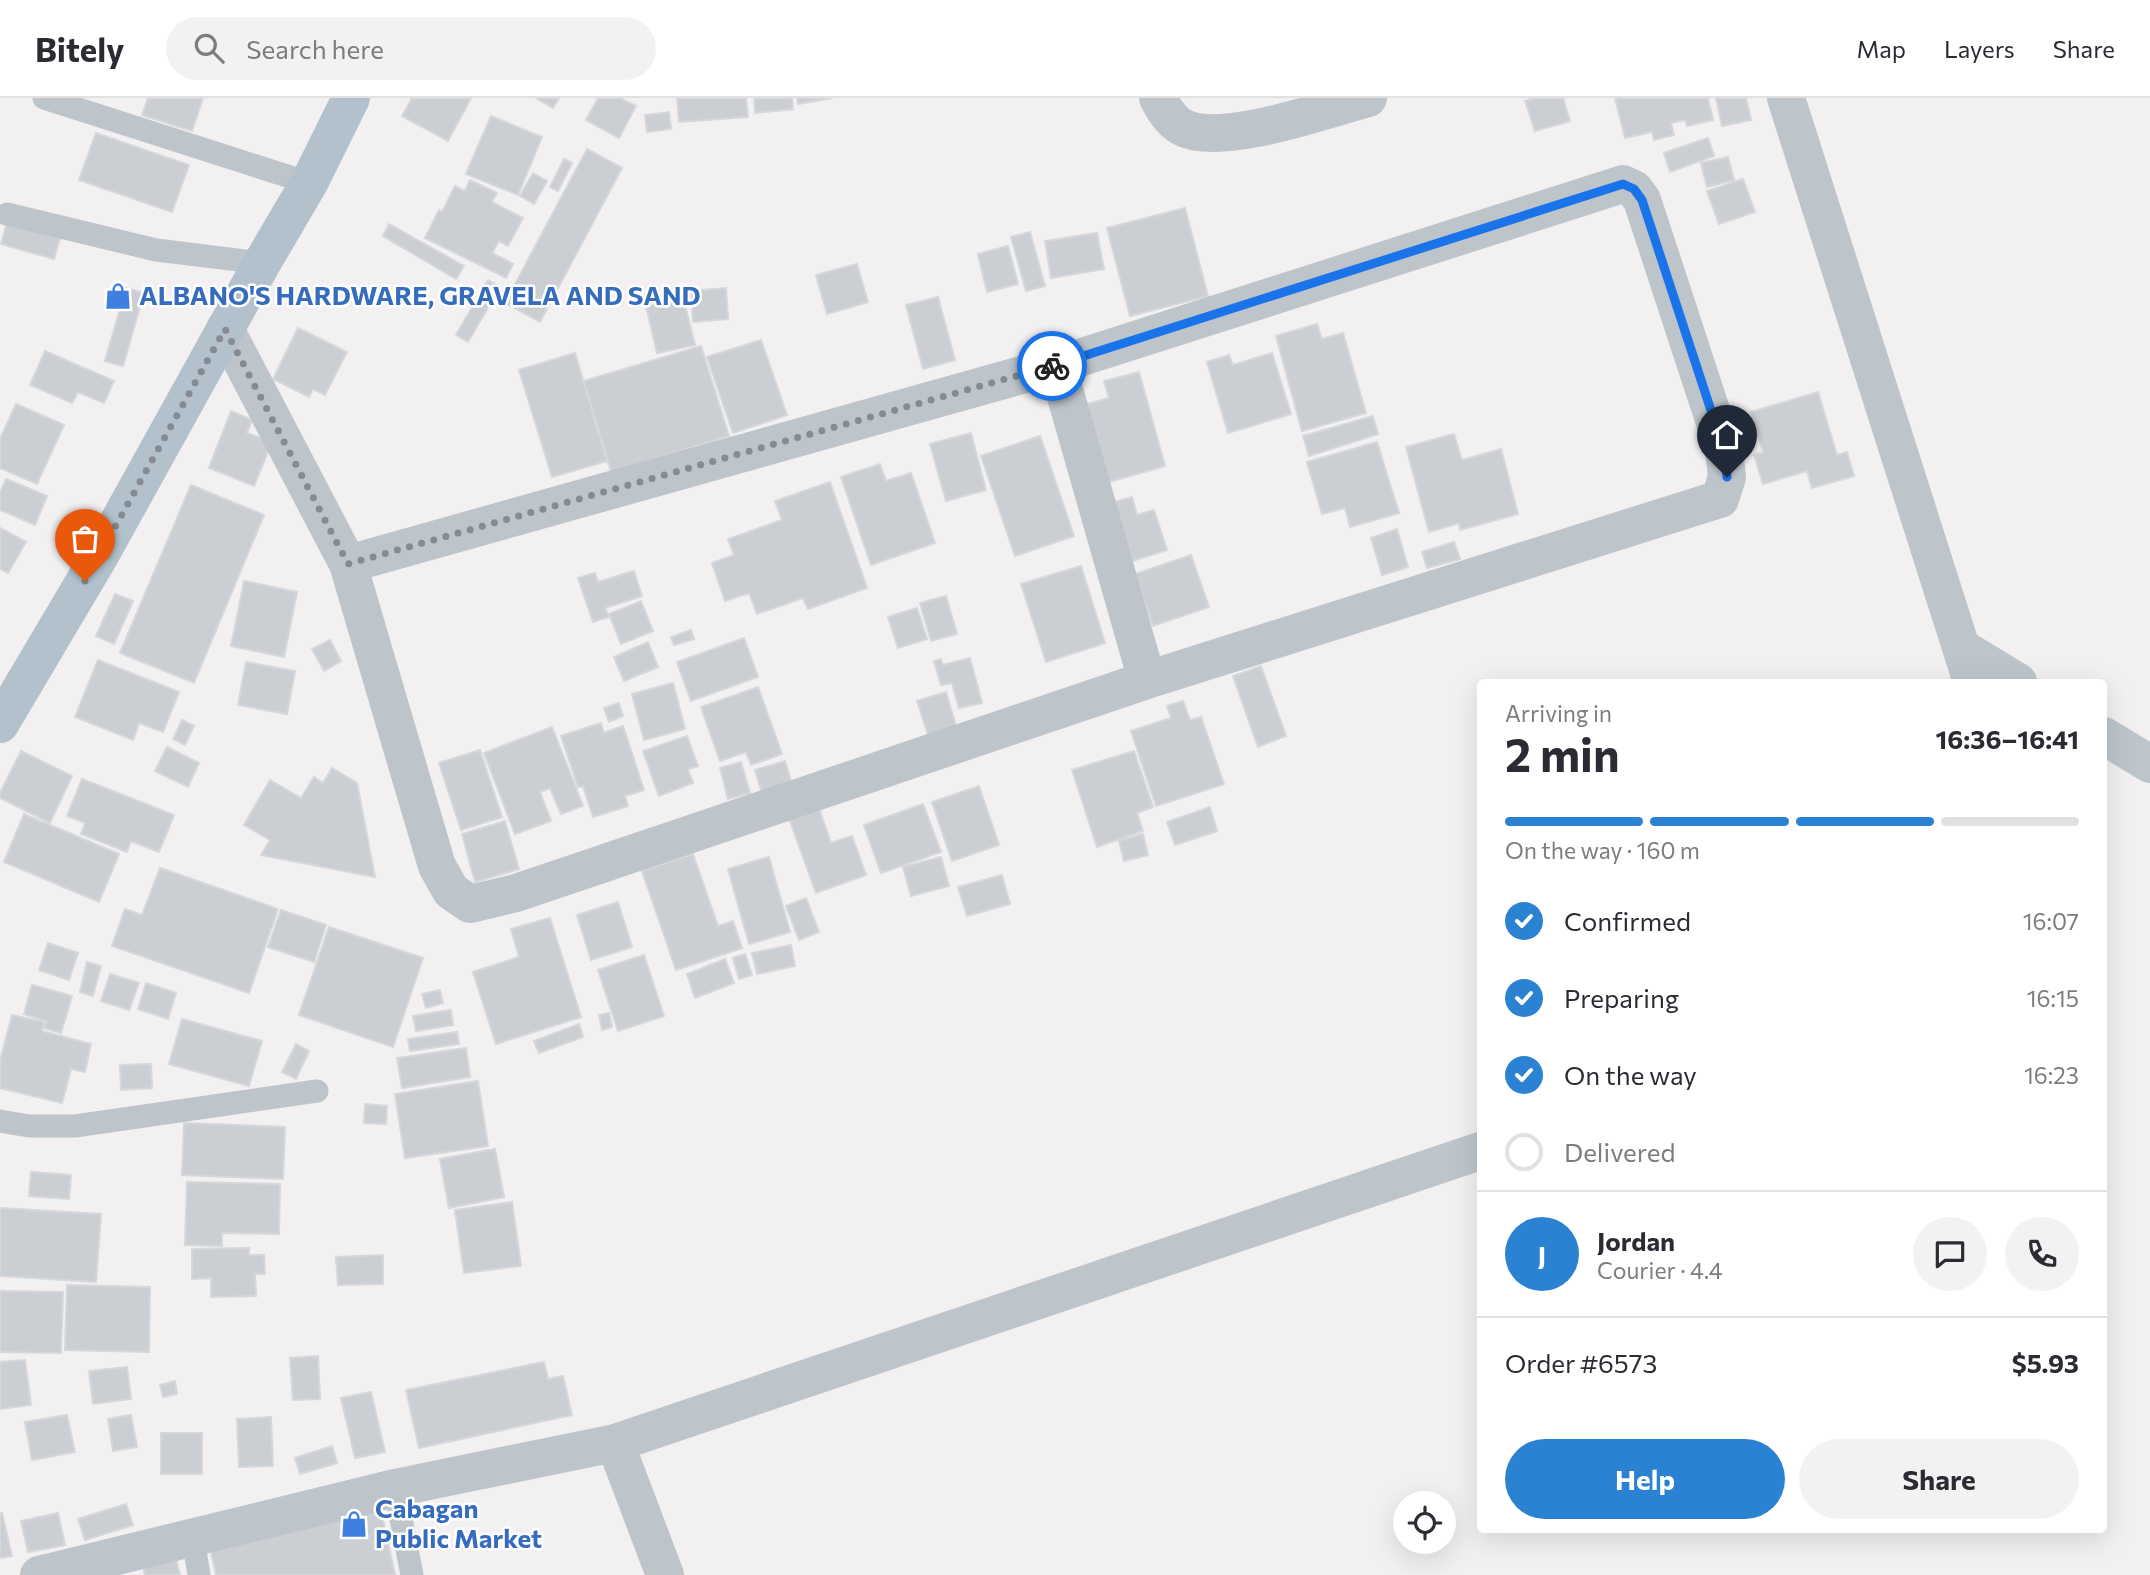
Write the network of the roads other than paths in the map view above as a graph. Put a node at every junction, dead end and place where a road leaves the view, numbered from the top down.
1 (44, 98) edge
2 (351, 98) edge
3 (1158, 98) edge
4 (1368, 98) edge
5 (1786, 98) edge
6 (309, 183) junction
7 (7, 214) dead end
8 (262, 263) junction
9 (225, 329) junction
10 (1058, 365) junction
11 (348, 564) junction
12 (1967, 665) edge
13 (2009, 679) edge
14 (1147, 680) junction
15 (0, 724) edge
16 (2107, 738) edge
17 (2150, 764) edge
18 (317, 1091) dead end
19 (0, 1121) edge
20 (1477, 1152) edge
21 (615, 1443) junction
22 (395, 1488) junction
23 (193, 1538) junction
24 (121, 1565) edge
25 (39, 1575) edge
26 (199, 1575) edge
27 (412, 1575) edge
28 (665, 1575) edge

1 - 6 lane
2 - 6 main road
3 - 4 street
5 - 12 street
6 - 8 main road
7 - 8 lane
8 - 9 main road
9 - 11 street
9 - 15 main road
10 - 11 street
10 - 14 street
10 - 14 street
11 - 14 street
12 - 13 street
16 - 17 street
18 - 19 lane
20 - 21 street
21 - 22 street
21 - 28 street
22 - 23 street
22 - 27 lane
23 - 24 street
23 - 26 lane
24 - 25 street

